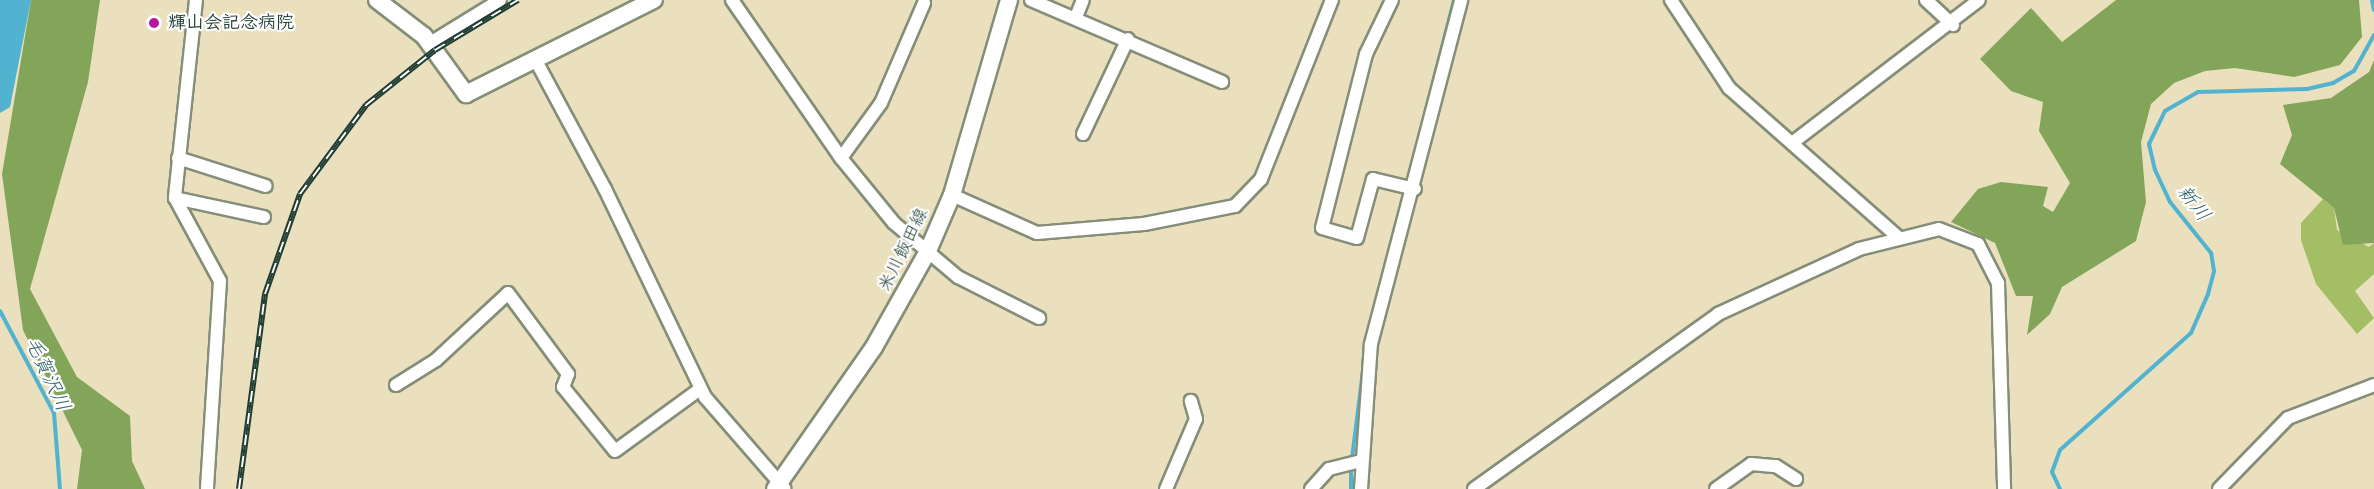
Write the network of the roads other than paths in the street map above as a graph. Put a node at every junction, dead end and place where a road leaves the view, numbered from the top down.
1 (196, 0) edge
2 (377, 0) edge
3 (500, 0) edge
4 (654, 0) edge
5 (732, 0) edge
6 (1009, 0) edge
7 (1031, 0) edge
8 (1083, 0) edge
9 (1332, 0) edge
10 (1392, 0) edge
11 (1461, 0) edge
12 (1671, 0) edge
13 (1926, 0) edge
14 (1979, 0) edge
15 (924, 3) dead end
16 (1076, 17) junction
17 (1953, 25) junction
18 (1128, 39) junction
19 (430, 43) junction
20 (535, 59) junction
21 (1222, 82) dead end
22 (1083, 134) dead end
23 (1792, 143) junction
24 (177, 158) junction
25 (841, 158) junction
26 (266, 186) dead end
27 (1415, 189) junction
28 (952, 195) junction
29 (175, 198) junction
30 (264, 217) dead end
31 (1898, 237) junction
32 (927, 253) junction
33 (1039, 318) dead end
34 (396, 385) dead end
35 (2374, 385) edge
36 (700, 389) junction
37 (1191, 401) dead end
38 (1361, 461) junction
39 (1796, 479) dead end
40 (780, 487) edge
41 (207, 489) edge
42 (1166, 489) edge
43 (1311, 489) edge
44 (1361, 489) edge
45 (1474, 489) edge
46 (1716, 489) edge
47 (2004, 489) edge
48 (2219, 489) edge

1 - 24 street
2 - 19 main road
3 - 19 street
4 - 20 main road
5 - 25 street
6 - 28 main road, 米川飯田線
7 - 16 street
8 - 16 street
9 - 28 street
10 - 27 street
11 - 27 street
12 - 23 street
13 - 17 street
14 - 17 street
15 - 25 street
16 - 18 street
17 - 23 street
18 - 21 street
18 - 22 street
19 - 20 main road
20 - 36 street
23 - 31 street
24 - 26 street
24 - 29 street
25 - 32 street
27 - 38 street
28 - 32 main road, 米川飯田線
29 - 30 street
29 - 41 street
31 - 45 street
31 - 47 street
32 - 33 street
32 - 40 main road, 米川飯田線
34 - 36 street
35 - 48 street
36 - 40 street
37 - 42 street
38 - 43 street
38 - 44 street
39 - 46 street

